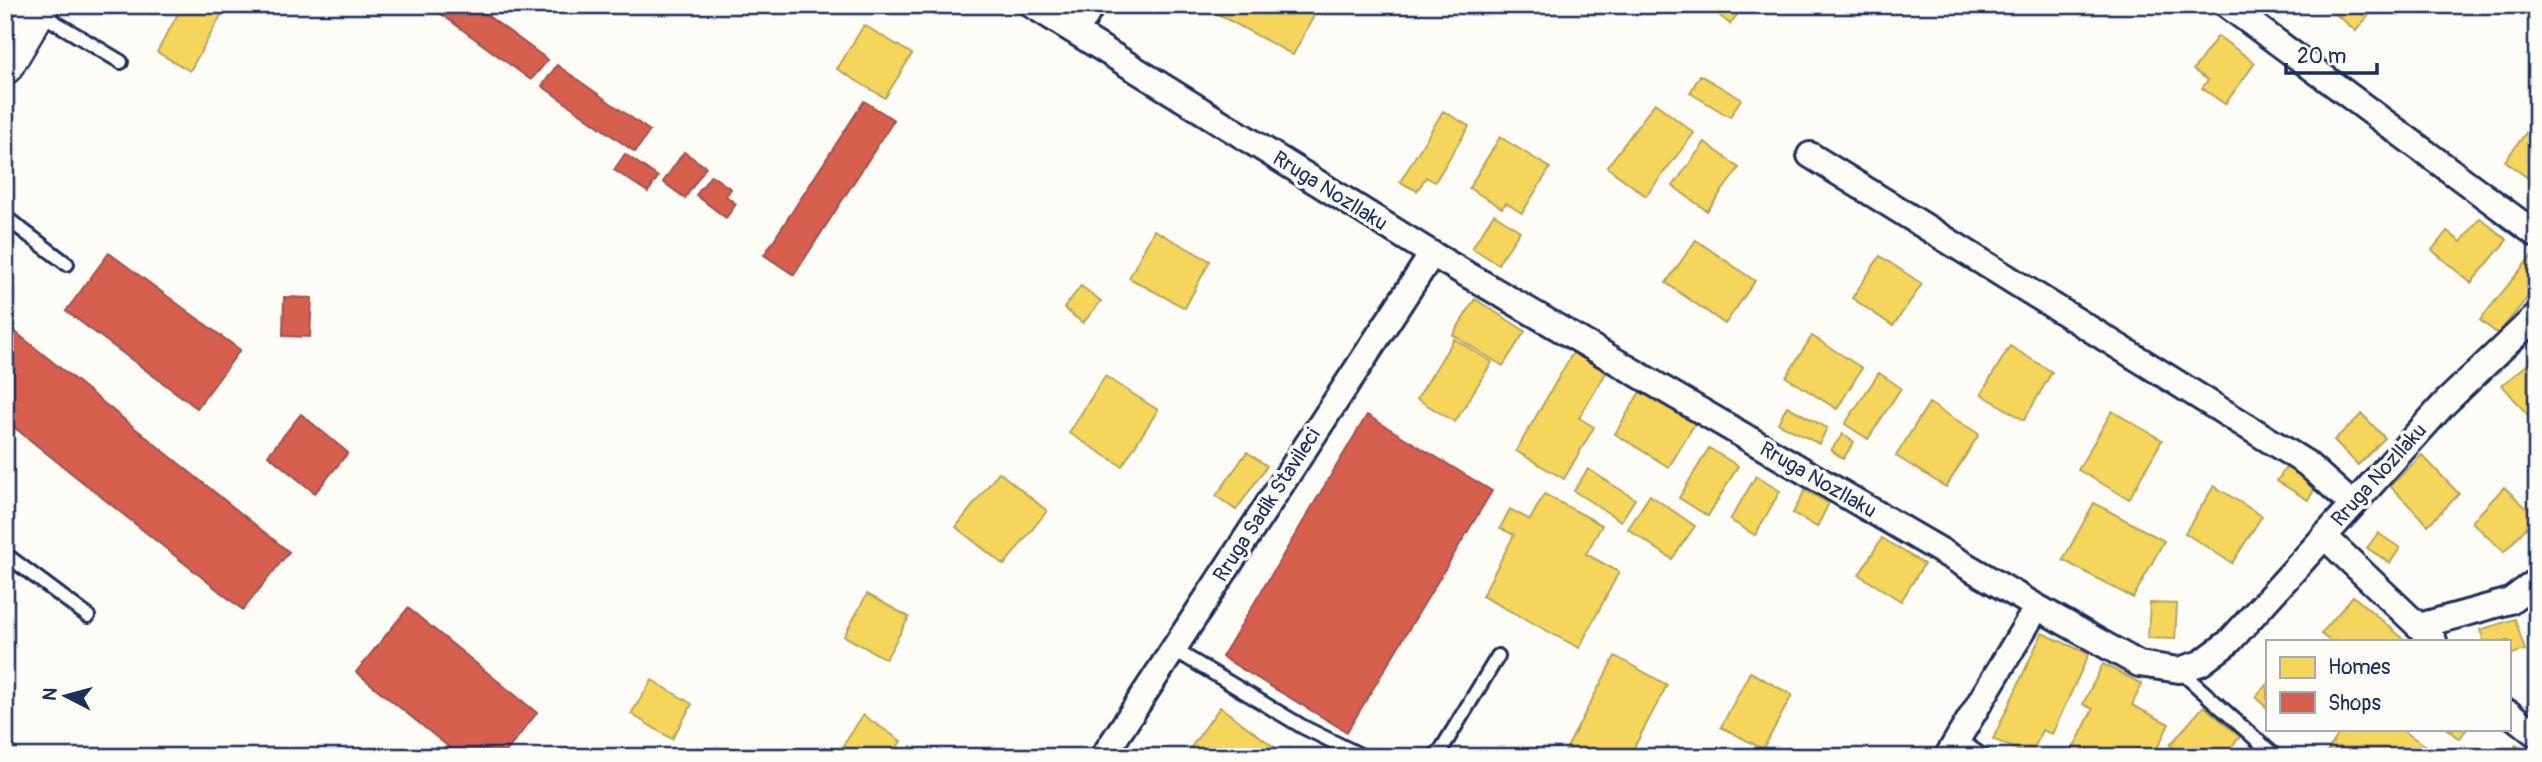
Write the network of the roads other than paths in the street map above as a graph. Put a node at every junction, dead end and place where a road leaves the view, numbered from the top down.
1 (1032, 5) edge
2 (1092, 5) edge
3 (2227, 5) edge
4 (39, 9) edge
5 (1077, 32) junction
6 (121, 62) dead end
7 (5, 66) edge
8 (1810, 155) dead end
9 (5, 217) edge
10 (2537, 235) edge
11 (1432, 254) junction
12 (67, 264) dead end
13 (2537, 315) edge
14 (2351, 504) junction
15 (2324, 536) junction
16 (5, 554) edge
17 (2537, 581) edge
18 (2036, 607) junction
19 (88, 616) dead end
20 (2426, 633) edge
21 (1173, 649) junction
22 (1498, 656) dead end
23 (2179, 670) junction
24 (2510, 714) edge
25 (2537, 735) edge
26 (1953, 748) edge
27 (1103, 757) edge
28 (1364, 757) edge
29 (1433, 757) edge
30 (1984, 757) edge
31 (2276, 757) edge

1 - 5 street, Rruga Nozllaku
2 - 5 street
3 - 10 street
4 - 6 lane
4 - 7 main road
5 - 11 street, Rruga Nozllaku
8 - 14 street
9 - 12 lane
11 - 18 street, Rruga Nozllaku
11 - 21 street, Rruga Sadik Stavileci
13 - 14 street, Rruga Nozllaku
14 - 15 street, Rruga Nozllaku
15 - 20 street
15 - 23 street, Rruga Nozllaku
16 - 19 lane
17 - 20 street
18 - 23 street, Rruga Nozllaku
18 - 26 street
21 - 27 street, Rruga Sadik Stavileci
21 - 28 lane
22 - 29 lane
23 - 31 lane
24 - 25 street
26 - 30 lane

